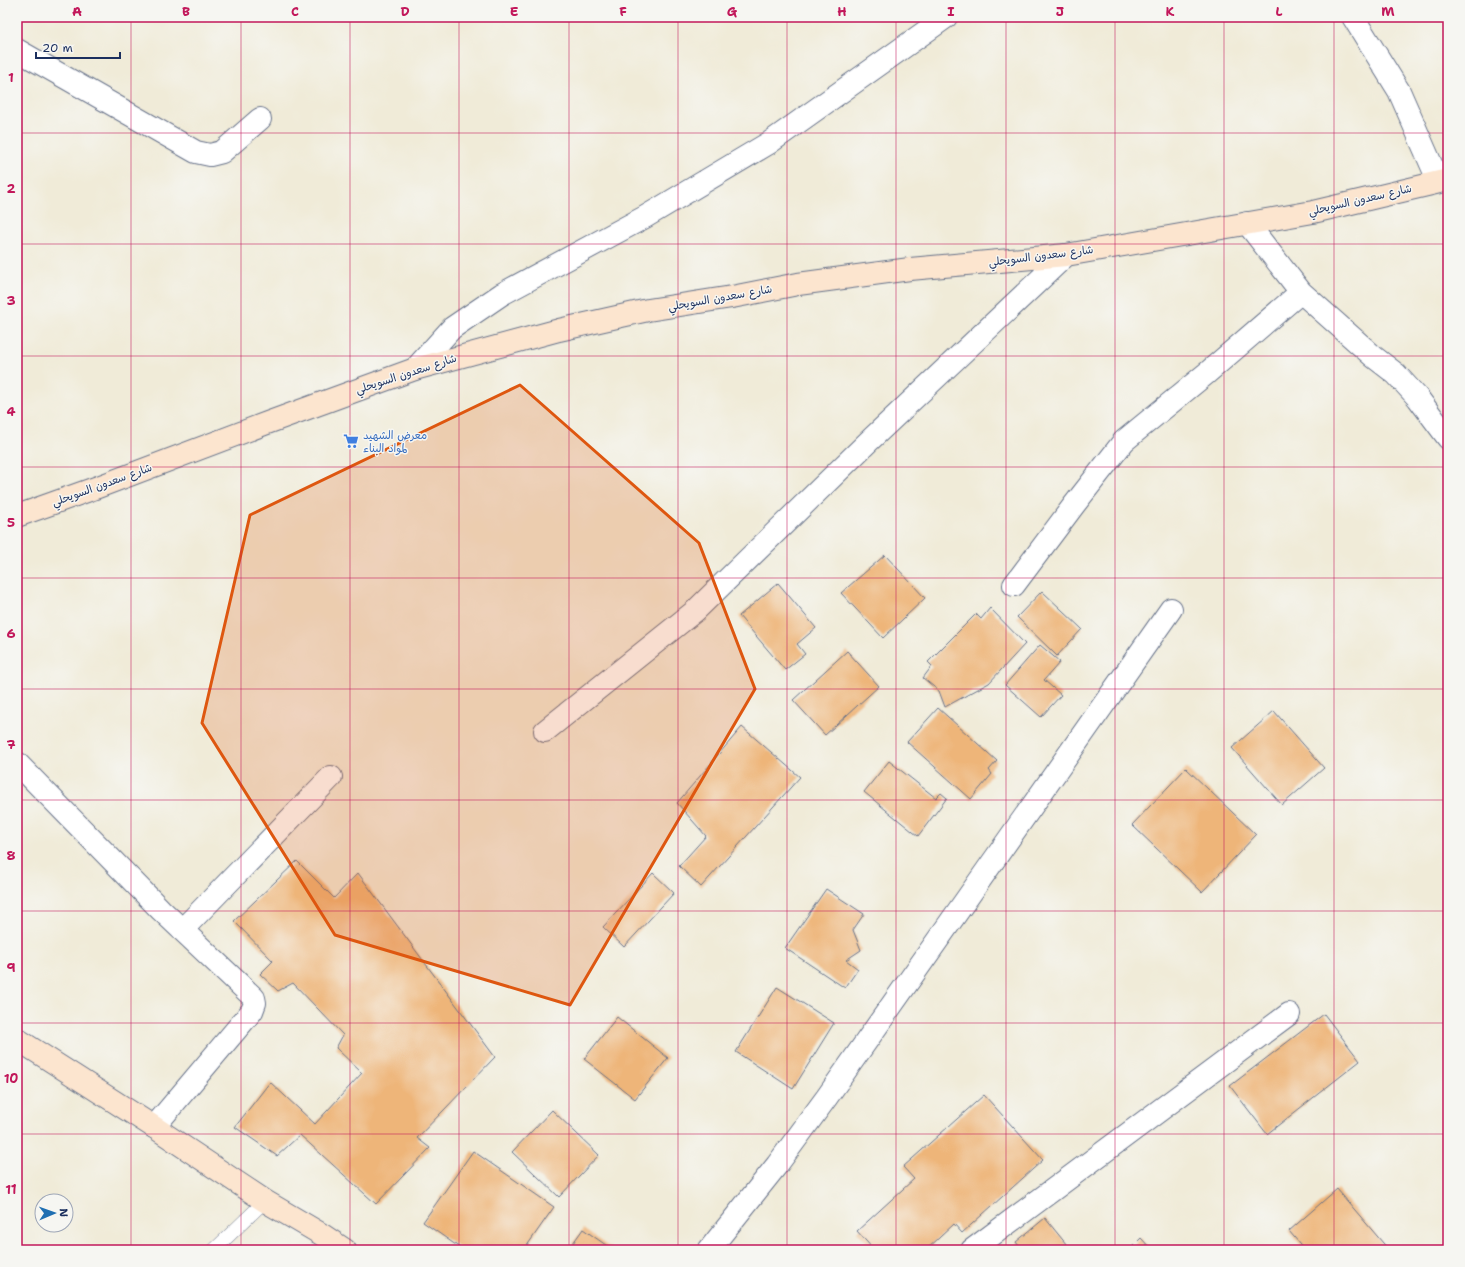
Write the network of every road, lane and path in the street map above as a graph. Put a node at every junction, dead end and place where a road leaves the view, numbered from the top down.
1 (946, 17) edge
2 (1352, 17) edge
3 (17, 50) edge
4 (260, 119) dead end
5 (1444, 181) edge
6 (1247, 223) junction
7 (1066, 255) junction
8 (1301, 292) junction
9 (415, 369) junction
10 (1448, 438) edge
11 (17, 516) edge
12 (1014, 585) dead end
13 (1171, 609) dead end
14 (545, 731) dead end
15 (17, 763) edge
16 (330, 776) dead end
17 (182, 930) junction
18 (1289, 1014) dead end
19 (17, 1039) edge
20 (154, 1127) junction
21 (265, 1201) junction
22 (214, 1250) edge
23 (345, 1250) edge
24 (709, 1250) edge
25 (972, 1250) edge

1 - 9 street
2 - 5 street
3 - 4 street
5 - 6 main road, شارع سعدون السويحلي
6 - 7 main road, شارع سعدون السويحلي
6 - 8 street
7 - 9 main road, شارع سعدون السويحلي
7 - 14 street
8 - 10 street
8 - 12 street
9 - 11 main road, شارع سعدون السويحلي
13 - 24 street
15 - 17 street
16 - 17 street
17 - 20 street
18 - 25 street
19 - 20 main road
20 - 21 main road
21 - 22 lane
21 - 23 main road

